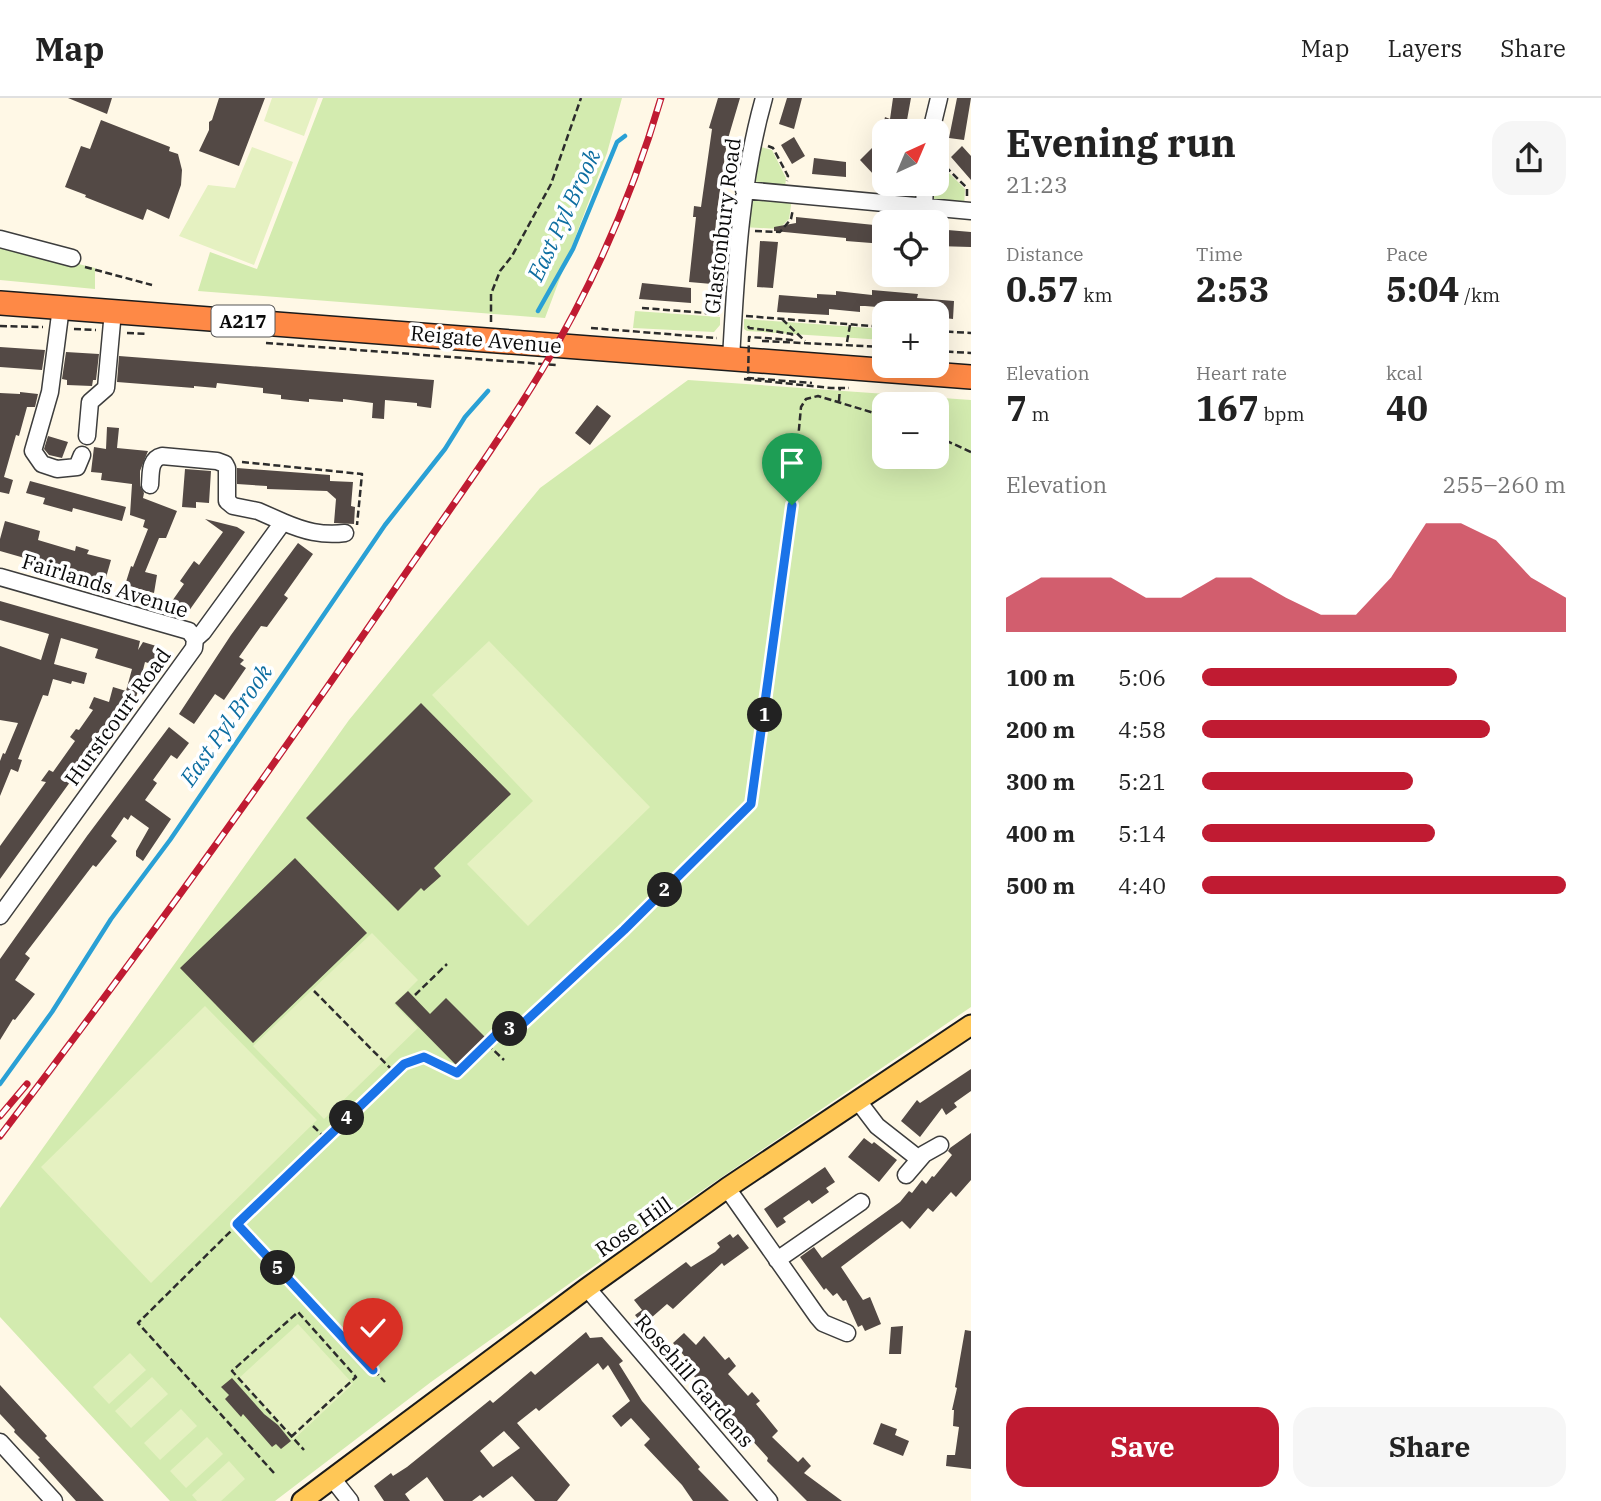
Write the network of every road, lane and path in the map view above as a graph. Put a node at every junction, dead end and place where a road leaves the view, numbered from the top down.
1 (581, 98) edge
2 (764, 98) edge
3 (939, 98) edge
4 (935, 119) edge
5 (751, 142) junction
6 (949, 170) edge
7 (744, 190) junction
8 (790, 195) junction
9 (924, 196) edge
10 (924, 208) junction
11 (969, 211) edge
12 (740, 230) junction
13 (0, 239) edge
14 (72, 258) dead end
15 (0, 303) edge
16 (61, 307) junction
17 (642, 308) dead end
18 (113, 312) junction
19 (733, 316) junction
20 (782, 319) junction
21 (491, 322) dead end
22 (850, 325) junction
23 (872, 326) edge
24 (623, 330) dead end
25 (949, 332) edge
26 (971, 333) edge
27 (713, 337) dead end
28 (748, 341) dead end
29 (807, 342) junction
30 (846, 344) junction
31 (872, 345) edge
32 (949, 352) edge
33 (971, 353) edge
34 (731, 359) junction
35 (971, 377) edge
36 (812, 383) dead end
37 (840, 387) dead end
38 (839, 401) junction
39 (872, 412) edge
40 (87, 436) dead end
41 (949, 442) edge
42 (971, 452) edge
43 (82, 455) dead end
44 (225, 464) junction
45 (150, 485) dead end
46 (283, 522) junction
47 (345, 533) joint
48 (0, 577) edge
49 (195, 639) junction
50 (0, 916) edge
51 (447, 964) dead end
52 (314, 991) dead end
53 (415, 995) dead end
54 (971, 1025) edge
55 (487, 1044) junction
56 (504, 1060) dead end
57 (394, 1073) junction
58 (858, 1101) junction
59 (313, 1126) dead end
60 (326, 1139) junction
61 (940, 1145) dead end
62 (919, 1159) junction
63 (906, 1175) dead end
64 (727, 1188) junction
65 (861, 1202) dead end
66 (237, 1224) junction
67 (778, 1260) junction
68 (587, 1288) junction
69 (847, 1333) dead end
70 (384, 1382) dead end
71 (291, 1437) junction
72 (1, 1447) edge
73 (304, 1450) dead end
74 (274, 1473) dead end
75 (332, 1478) junction
76 (54, 1501) edge
77 (302, 1501) edge
78 (350, 1501) edge
79 (769, 1501) edge

1 - 21 path
2 - 5 street, Glastonbury Road
3 - 4 street
5 - 7 street, Glastonbury Road
5 - 8 path
6 - 11 path
7 - 8 street
7 - 12 street, Glastonbury Road
8 - 10 street
8 - 12 path
9 - 10 street
10 - 11 street
12 - 19 street, Glastonbury Road
13 - 14 street
15 - 16 highway, Reigate Avenue / A217
16 - 18 highway, Reigate Avenue / A217
16 - 43 street
17 - 19 path
18 - 34 highway, Reigate Avenue / A217
18 - 40 street
19 - 34 street, Glastonbury Road
20 - 22 path
20 - 29 path
20 - 36 path, bridge
22 - 23 path
22 - 30 path
24 - 27 path
25 - 26 path
28 - 29 path
29 - 30 path
30 - 31 path
32 - 33 path
34 - 35 highway, Reigate Avenue / A217
37 - 38 path
38 - 39 path
38 - 55 path
41 - 42 path
44 - 45 street
44 - 46 street
44 - 47 path
46 - 47 street
46 - 49 street, Hurstcourt Road
48 - 49 street, Fairlands Avenue
49 - 50 street, Hurstcourt Road
51 - 53 path
52 - 57 path
54 - 58 main road, Rose Hill
55 - 56 path
55 - 57 path
57 - 60 path
58 - 62 street
58 - 64 main road, Rose Hill
59 - 60 path
60 - 66 path
61 - 62 street
62 - 63 street
64 - 67 street
64 - 68 main road, Rose Hill
65 - 67 street
66 - 70 path
66 - 74 path
67 - 69 street
68 - 75 main road, Rose Hill
68 - 79 street, Rosehill Gardens
71 - 71 path
71 - 73 path
72 - 76 street
75 - 77 main road, Rose Hill
75 - 78 street

